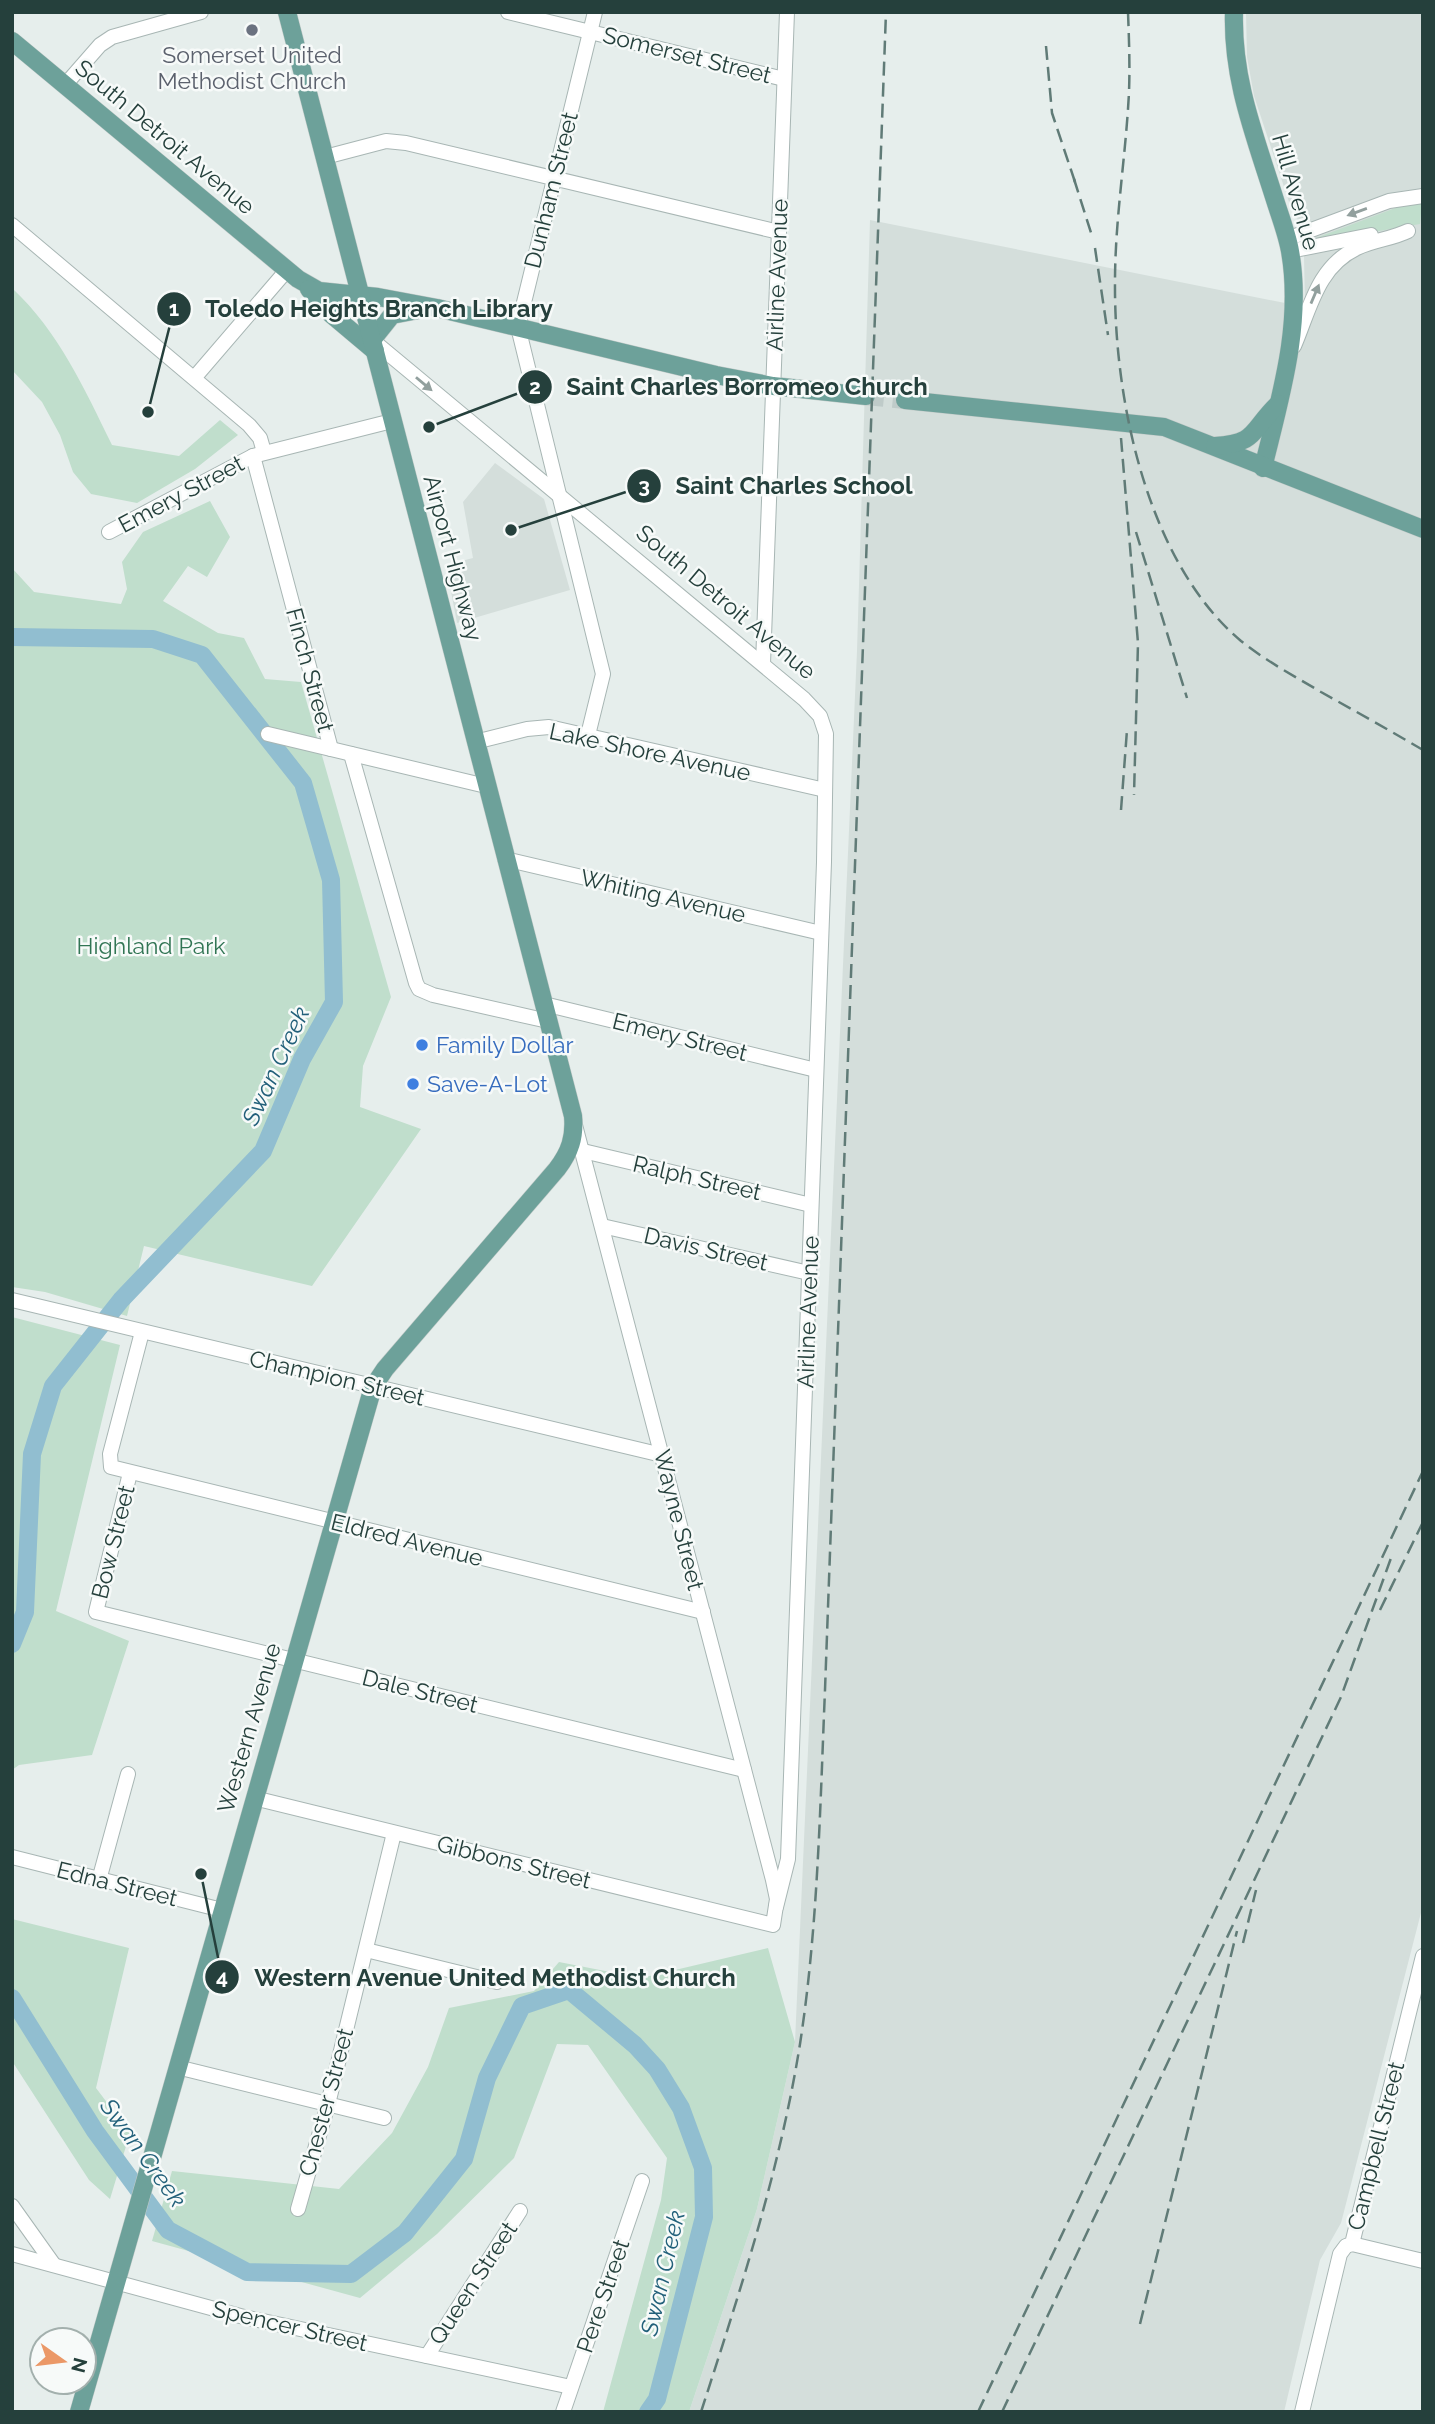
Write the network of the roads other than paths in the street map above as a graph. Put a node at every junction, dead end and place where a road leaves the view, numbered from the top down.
1 (201, 12) edge
2 (287, 12) edge
3 (508, 12) edge
4 (595, 12) edge
5 (787, 12) edge
6 (1234, 12) edge
7 (590, 32) junction
8 (12, 41) edge
9 (784, 79) junction
10 (65, 85) junction
11 (324, 157) junction
12 (554, 178) junction
13 (1423, 196) edge
14 (12, 225) edge
15 (1416, 230) edge
16 (779, 232) junction
17 (1288, 245) junction
18 (287, 270) junction
19 (305, 284) junction
20 (359, 296) junction
21 (437, 308) junction
22 (518, 327) junction
23 (373, 345) junction
24 (1289, 356) junction
25 (195, 377) junction
26 (773, 386) junction
27 (866, 396) tunnel mouth
28 (905, 400) tunnel mouth
29 (1278, 404) junction
30 (392, 421) junction
31 (1214, 447) junction
32 (258, 454) junction
33 (1263, 468) junction
34 (557, 494) junction
35 (1423, 529) edge
36 (109, 531) dead end
37 (763, 664) junction
38 (820, 716) joint
39 (268, 734) dead end
40 (588, 735) junction
41 (475, 742) junction
42 (331, 749) junction
43 (351, 754) junction
44 (486, 786) junction
45 (825, 790) junction
46 (505, 859) junction
47 (821, 933) junction
48 (419, 989) joint
49 (546, 1013) junction
50 (816, 1070) junction
51 (573, 1116) junction
52 (583, 1151) junction
53 (811, 1205) junction
54 (603, 1226) junction
55 (809, 1273) junction
56 (12, 1300) edge
57 (142, 1332) junction
58 (373, 1387) junction
59 (662, 1455) junction
60 (111, 1468) joint
61 (130, 1473) junction
62 (333, 1522) junction
63 (96, 1612) joint
64 (703, 1612) junction
65 (294, 1661) junction
66 (744, 1770) junction
67 (128, 1774) dead end
68 (254, 1798) junction
69 (394, 1833) junction
70 (12, 1857) edge
71 (99, 1880) junction
72 (776, 1907) junction
73 (222, 1910) junction
74 (773, 1925) joint
75 (366, 1950) junction
76 (1423, 1956) edge
77 (497, 1982) dead end
78 (177, 2067) junction
79 (328, 2104) junction
80 (384, 2118) dead end
81 (642, 2181) dead end
82 (12, 2206) edge
83 (298, 2209) dead end
84 (520, 2211) dead end
85 (1352, 2244) junction
86 (12, 2254) edge
87 (1423, 2261) edge
88 (54, 2265) junction
89 (116, 2282) junction
90 (427, 2356) junction
91 (571, 2387) junction
92 (79, 2412) edge
93 (563, 2412) edge
94 (1302, 2412) edge

1 - 10 street
2 - 11 main road, Airport Highway
3 - 7 street, Somerset Street
4 - 7 street, Dunham Street
5 - 9 street, Airline Avenue
6 - 17 main road, Hill Avenue
7 - 9 street, Somerset Street
7 - 12 street, Dunham Street
8 - 10 main road, South Detroit Avenue
9 - 16 street, Airline Avenue
10 - 18 main road, South Detroit Avenue
11 - 12 street
11 - 20 main road, Airport Highway
12 - 16 street
12 - 22 street, Dunham Street
13 -> 17 street
14 - 25 street, Finch Street
15 - 17 street
24 -> 15 street
16 - 26 street, Airline Avenue
17 - 24 main road, Hill Avenue
18 - 19 main road, South Detroit Avenue
18 - 25 street
19 - 20 main road
19 - 23 main road
20 - 21 main road
20 - 23 main road, Airport Highway
21 - 22 main road
21 - 23 main road
22 - 26 main road
22 - 34 street, Dunham Street
23 - 30 main road, Airport Highway
23 -> 34 street, South Detroit Avenue
24 - 29 main road, Hill Avenue
25 - 32 street, Finch Street
26 - 27 main road
26 - 37 street, Airline Avenue
28 - 31 main road
29 - 31 main road
29 - 33 main road, Hill Avenue
30 - 32 street, Emery Street
30 - 41 main road, Airport Highway
31 - 33 main road
32 - 36 street, Emery Street
32 - 42 street, Finch Street
33 - 35 main road
34 - 37 street, South Detroit Avenue
34 - 40 street, Dunham Street
37 - 38 street, South Detroit Avenue
38 - 45 street, Airline Avenue
39 - 42 street
40 - 41 street, Lake Shore Avenue
40 - 45 street, Lake Shore Avenue
41 - 44 main road, Airport Highway
42 - 43 street, Finch Street
43 - 44 street
43 - 48 street, Finch Street
44 - 46 main road, Airport Highway
45 - 47 street, Airline Avenue
46 - 47 street, Whiting Avenue
46 - 49 main road, Airport Highway
47 - 50 street, Airline Avenue
48 - 49 street, Emery Street
49 - 50 street, Emery Street
49 - 51 main road, Airport Highway
50 - 53 street, Airline Avenue
51 - 52 street, Wayne Street
51 - 58 main road, Western Avenue
52 - 53 street, Ralph Street
52 - 54 street, Wayne Street
53 - 55 street, Airline Avenue
54 - 55 street, Davis Street
54 - 59 street, Wayne Street
55 - 72 street, Airline Avenue
56 - 57 street, Champion Street
57 - 58 street, Champion Street
57 - 60 street, Bow Street
58 - 59 street, Champion Street
58 - 62 main road, Western Avenue
59 - 64 street, Wayne Street
60 - 61 street, Eldred Avenue
61 - 62 street, Eldred Avenue
61 - 63 street, Bow Street
62 - 64 street, Eldred Avenue
62 - 65 main road, Western Avenue
63 - 65 street, Dale Street
64 - 66 street, Wayne Street
65 - 66 street, Dale Street
65 - 68 main road, Western Avenue
66 - 72 street, Wayne Street
67 - 71 street
68 - 69 street, Gibbons Street
68 - 73 main road, Western Avenue
69 - 74 street, Gibbons Street
69 - 75 street, Chester Street
70 - 71 street, Edna Street
71 - 73 street, Edna Street
72 - 74 street, Wayne Street
73 - 78 main road, Western Avenue
75 - 77 street
75 - 79 street, Chester Street
76 - 85 street, Campbell Street
78 - 79 street
78 - 89 main road, Western Avenue
79 - 80 street
79 - 83 street, Chester Street
81 - 91 street, Pere Street
82 - 88 street
84 - 90 street, Queen Street
85 - 87 street
85 - 94 street, Campbell Street
86 - 88 street, Spencer Street
88 - 89 street, Spencer Street
89 - 90 street, Spencer Street
89 - 92 main road, Western Avenue
90 - 91 street, Spencer Street
91 - 93 street, Pere Street

